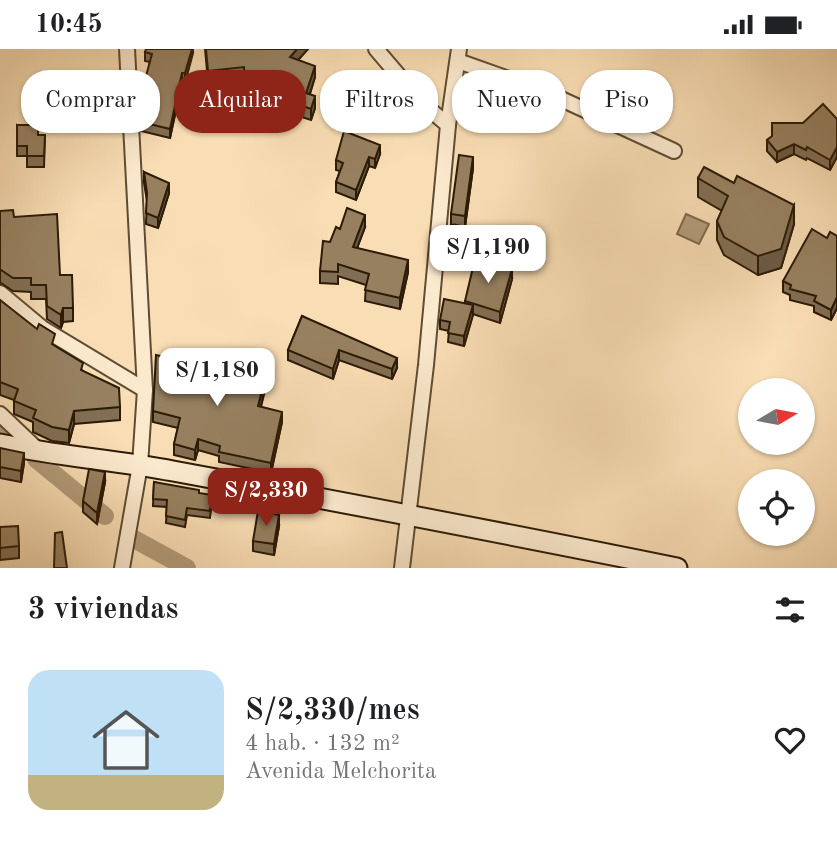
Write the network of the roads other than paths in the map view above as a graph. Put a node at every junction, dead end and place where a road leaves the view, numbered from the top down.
1 (127, 49) edge
2 (376, 49) edge
3 (458, 55) edge
4 (448, 125) junction
5 (674, 151) dead end
6 (0, 293) edge
7 (145, 390) junction
8 (0, 414) edge
9 (0, 444) edge
10 (41, 453) junction
11 (140, 465) junction
12 (407, 513) junction
13 (122, 568) edge
14 (402, 568) edge
15 (677, 568) edge

1 - 7 street
2 - 4 street
3 - 4 street
3 - 5 street
4 - 12 street
6 - 7 street
7 - 11 street
8 - 10 street
9 - 10 main road
10 - 11 main road
11 - 12 main road
11 - 13 street
12 - 14 street
12 - 15 main road

